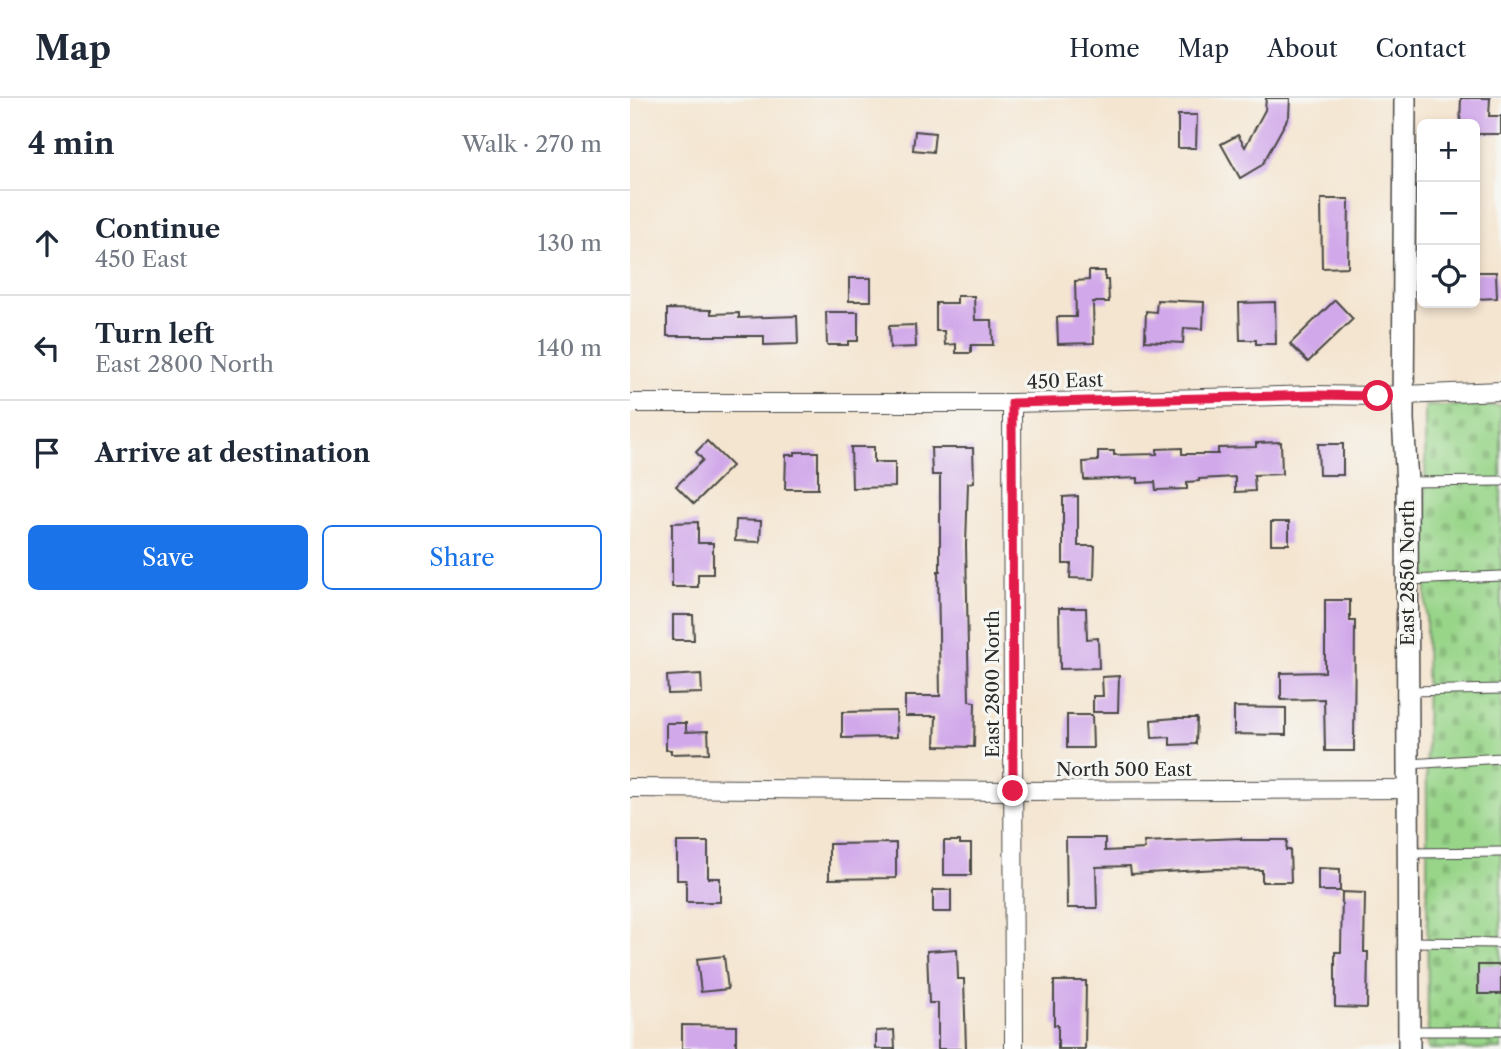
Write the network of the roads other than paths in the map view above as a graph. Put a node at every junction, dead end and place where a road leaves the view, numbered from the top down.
1 (1405, 98) edge
2 (1501, 391) edge
3 (1403, 394) junction
4 (630, 403) edge
5 (1012, 403) junction
6 (1501, 481) edge
7 (1407, 482) junction
8 (1501, 576) edge
9 (1407, 580) junction
10 (1501, 689) edge
11 (1408, 691) junction
12 (1501, 758) edge
13 (1408, 764) junction
14 (630, 788) edge
15 (1408, 789) junction
16 (1013, 791) junction
17 (1501, 852) edge
18 (1408, 853) junction
19 (1408, 942) junction
20 (1501, 943) edge
21 (1501, 1031) edge
22 (1409, 1040) edge
23 (1014, 1049) edge

1 - 3 street, East 2850 North
2 - 3 street, 450 East
3 - 5 street, 450 East
3 - 7 street, East 2850 North
4 - 5 street, 450 East
5 - 16 street, East 2800 North
6 - 7 lane
7 - 9 street, East 2850 North
8 - 9 lane
9 - 11 street, East 2850 North
10 - 11 lane
11 - 13 street, East 2850 North
12 - 13 lane
13 - 15 street, East 2850 North
14 - 16 street, North 500 East
15 - 16 street, North 500 East
15 - 18 street, East 2850 North
16 - 23 street, East 2800 North
17 - 18 lane
18 - 19 street, East 2850 North
19 - 20 lane
19 - 22 street, East 2850 North
21 - 22 lane

